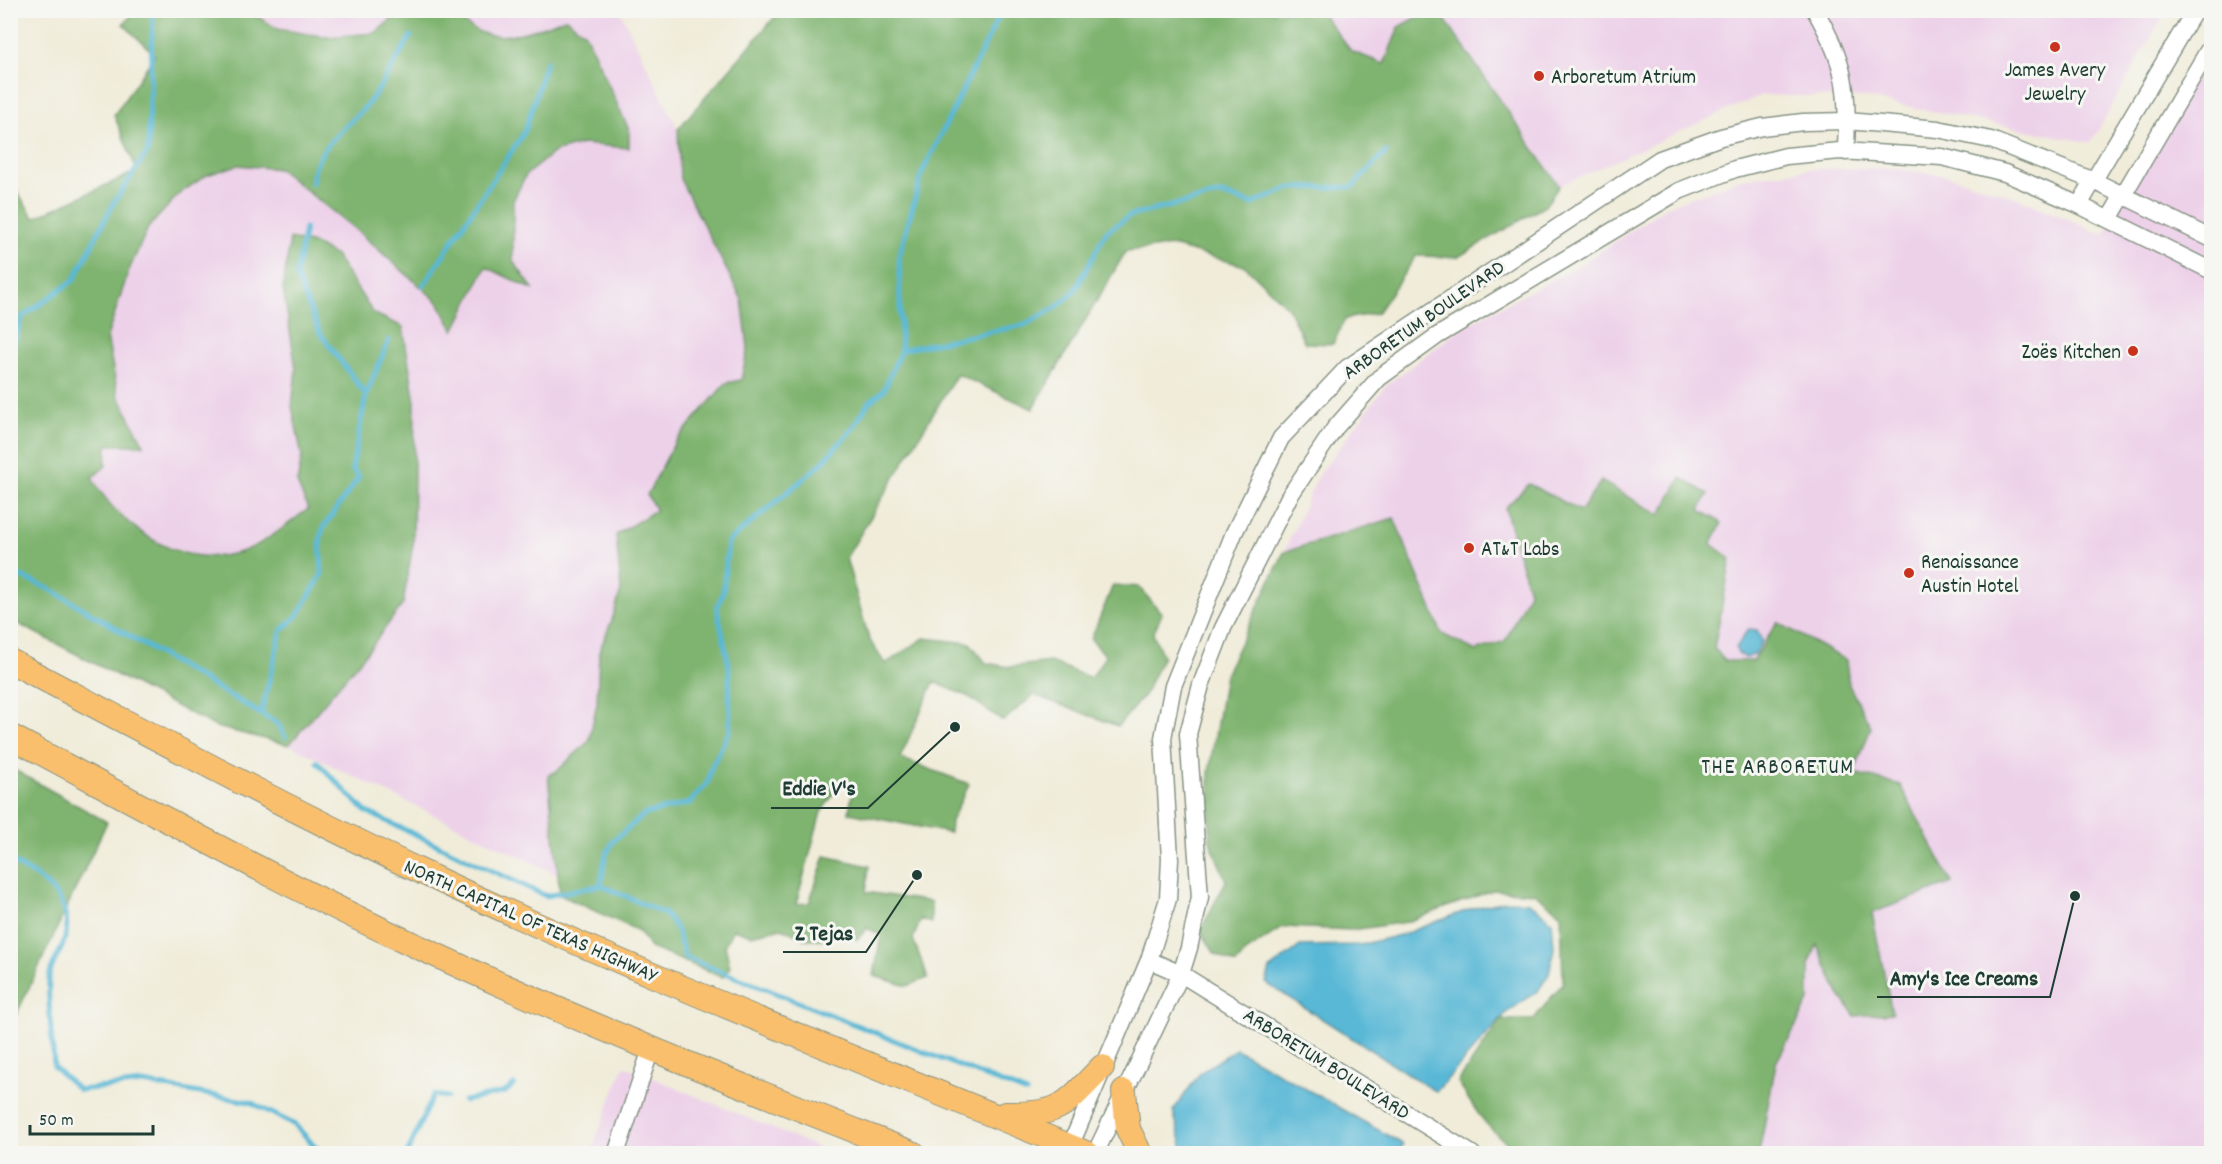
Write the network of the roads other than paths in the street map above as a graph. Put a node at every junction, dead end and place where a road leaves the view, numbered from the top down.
1 (1815, 10) edge
2 (2194, 10) edge
3 (2211, 44) edge
4 (1847, 121) junction
5 (1846, 152) junction
6 (2094, 181) junction
7 (2125, 195) junction
8 (2079, 205) junction
9 (2109, 219) junction
10 (2211, 239) edge
11 (2211, 271) edge
12 (10, 661) edge
13 (10, 736) edge
14 (1149, 960) junction
15 (1180, 974) junction
16 (651, 1049) junction
17 (1102, 1067) junction
18 (1124, 1092) junction
19 (991, 1114) junction
20 (1074, 1151) edge
21 (616, 1154) edge
22 (914, 1154) edge
23 (1095, 1154) edge
24 (1140, 1154) edge
25 (1472, 1154) edge

1 - 4 street
2 - 6 street
3 - 7 street
4 - 5 street
4 - 6 street, ARBORETUM BOULEVARD
4 - 14 street, ARBORETUM BOULEVARD
5 - 8 street, ARBORETUM BOULEVARD
5 - 15 street, ARBORETUM BOULEVARD
6 - 7 street, ARBORETUM BOULEVARD
6 - 8 street
7 - 9 street
7 - 10 street, ARBORETUM BOULEVARD
8 - 9 street, ARBORETUM BOULEVARD
9 - 11 street, ARBORETUM BOULEVARD
12 - 19 highway, NORTH CAPITAL OF TEXAS HIGHWAY
13 - 16 highway
14 - 15 street, ARBORETUM BOULEVARD
14 - 17 street, ARBORETUM BOULEVARD
15 - 18 street, ARBORETUM BOULEVARD
15 - 25 street, ARBORETUM BOULEVARD
16 - 21 street
16 - 22 highway
17 - 19 highway
17 - 20 street, ARBORETUM BOULEVARD
18 - 23 street, ARBORETUM BOULEVARD
18 - 24 highway
19 - 20 highway, NORTH CAPITAL OF TEXAS HIGHWAY

